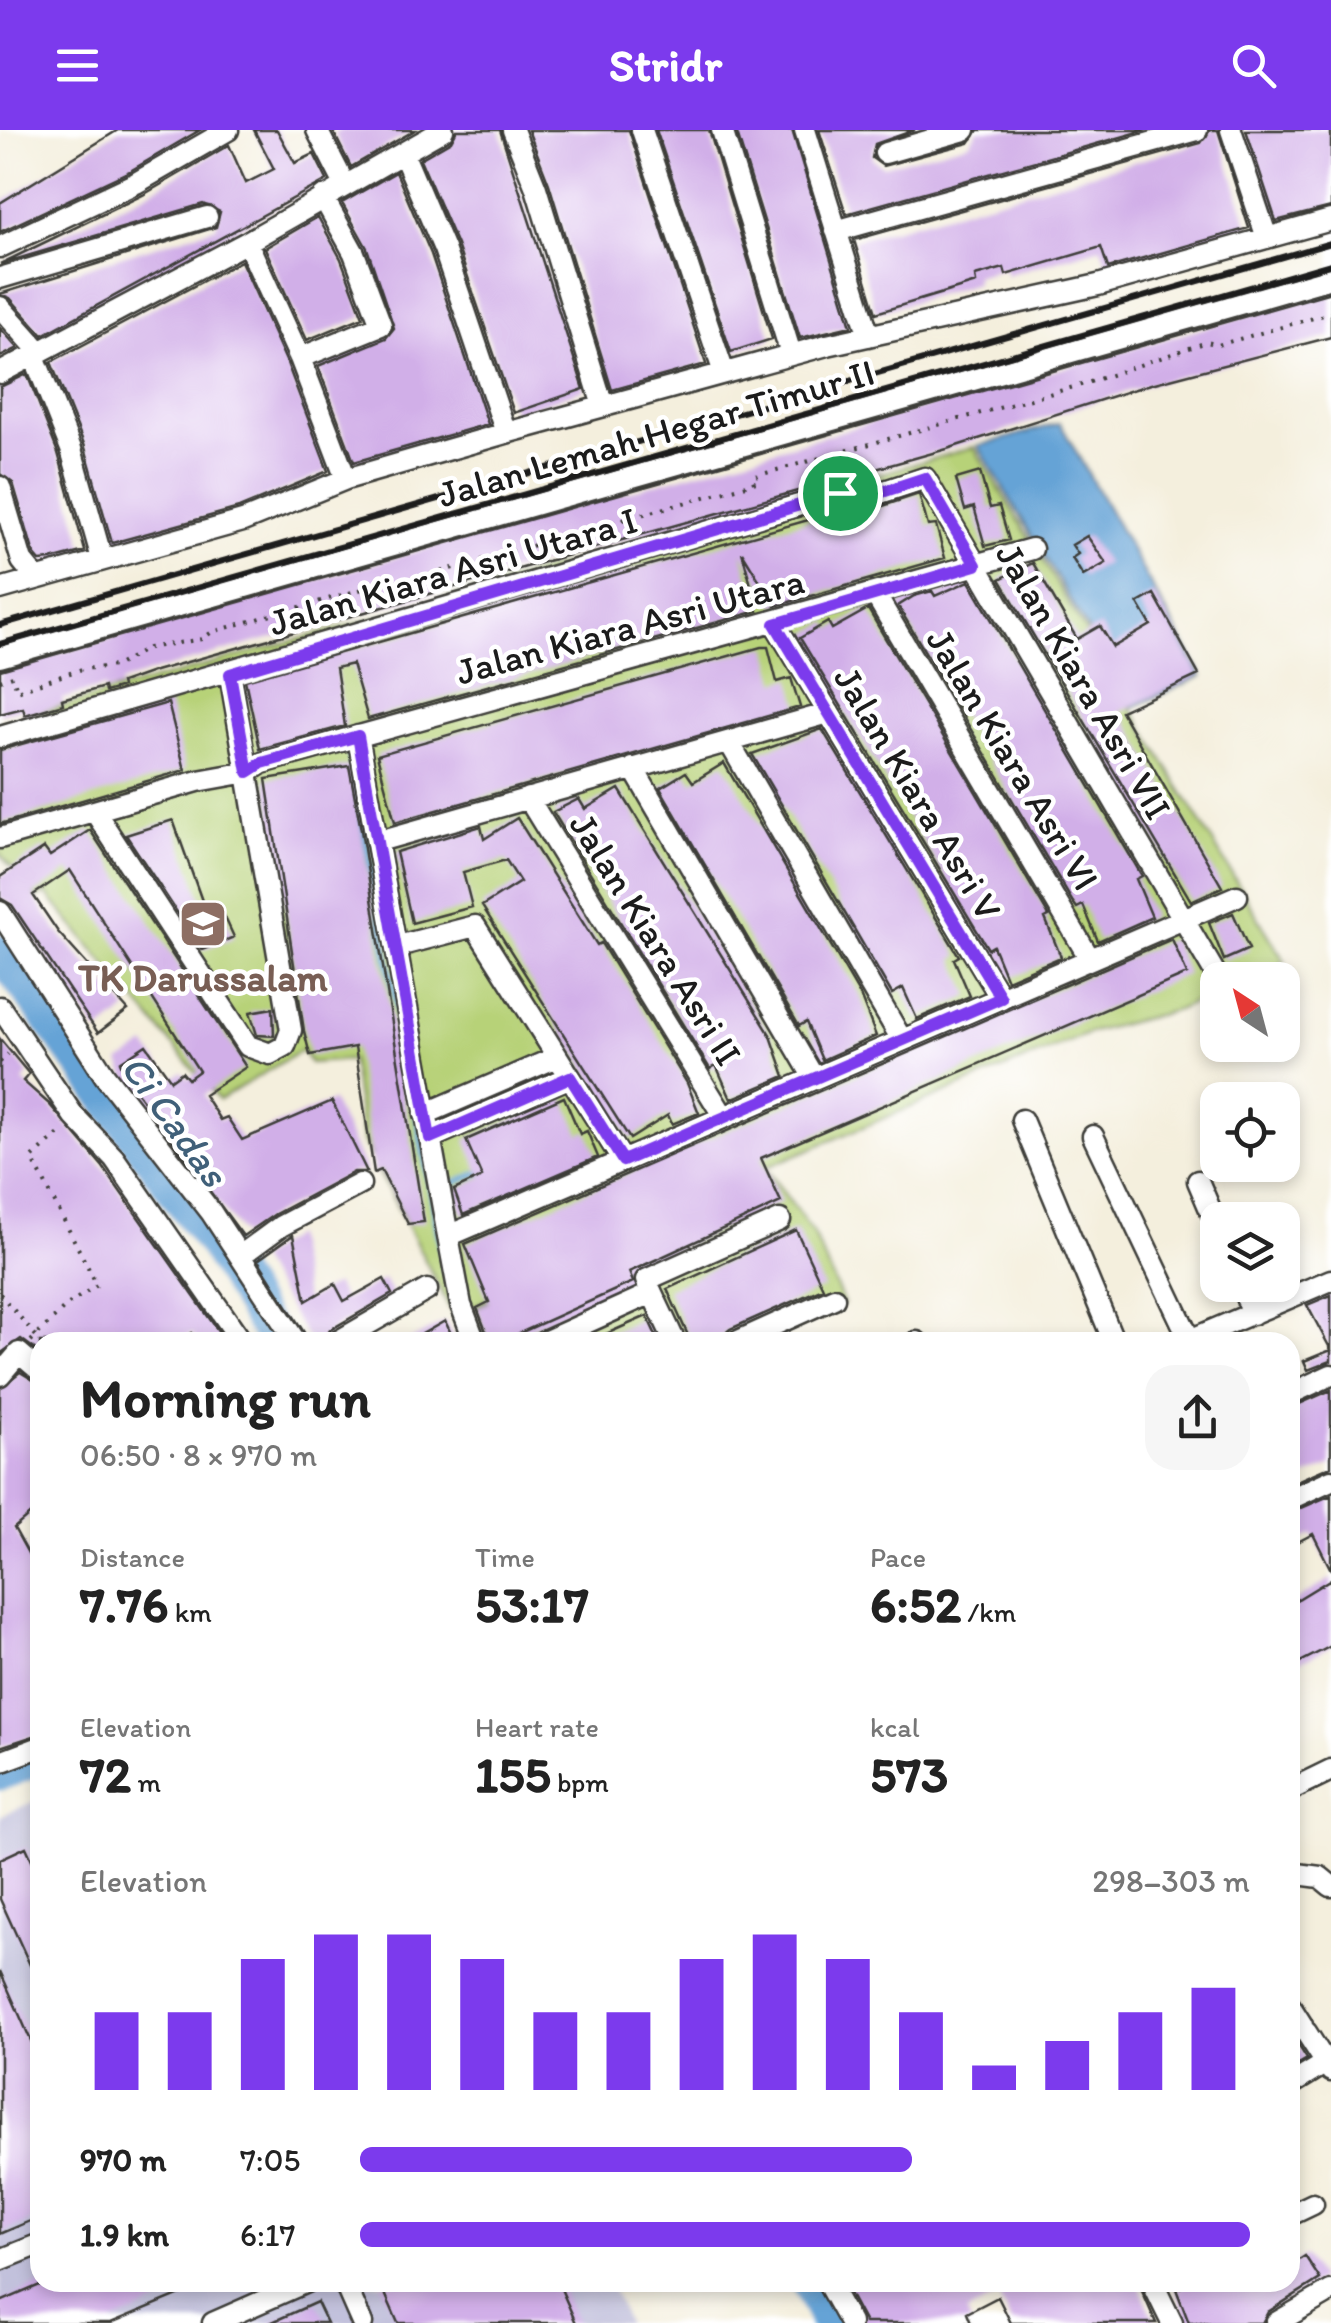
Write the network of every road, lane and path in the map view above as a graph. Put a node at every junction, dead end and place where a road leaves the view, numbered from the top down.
1 (228, 130) edge
2 (317, 130) edge
3 (443, 130) edge
4 (513, 130) edge
5 (642, 130) edge
6 (722, 130) edge
7 (805, 130) edge
8 (965, 130) edge
9 (1197, 130) edge
10 (1231, 130) edge
11 (934, 140) edge
12 (885, 152) dead end
13 (403, 153) junction
14 (345, 185) junction
15 (324, 197) junction
16 (207, 218) dead end
17 (1331, 220) edge
18 (836, 231) junction
19 (1267, 238) junction
20 (247, 242) junction
21 (0, 246) edge
22 (0, 278) edge
23 (1331, 278) edge
24 (0, 307) edge
25 (1331, 312) edge
26 (866, 336) junction
27 (788, 344) junction
28 (37, 354) junction
29 (300, 358) junction
30 (722, 364) junction
31 (0, 374) edge
32 (603, 406) junction
33 (506, 433) junction
34 (925, 478) joint
35 (346, 479) junction
36 (0, 487) edge
37 (1032, 548) dead end
38 (102, 559) junction
39 (976, 565) junction
40 (36, 578) junction
41 (0, 589) edge
42 (876, 594) junction
43 (775, 624) junction
44 (0, 657) edge
45 (230, 674) junction
46 (0, 680) edge
47 (829, 713) junction
48 (358, 736) junction
49 (0, 737) edge
50 (729, 742) junction
51 (633, 768) junction
52 (248, 772) junction
53 (528, 798) junction
54 (95, 812) junction
55 (0, 838) edge
56 (379, 841) junction
57 (1236, 896) dead end
58 (0, 912) edge
59 (1184, 918) junction
60 (8, 940) edge
61 (398, 946) junction
62 (1090, 958) junction
63 (1209, 962) edge
64 (1001, 998) junction
65 (0, 1007) edge
66 (902, 1040) junction
67 (557, 1057) junction
68 (570, 1077) junction
69 (814, 1078) junction
70 (425, 1114) junction
71 (724, 1117) junction
72 (76, 1119) junction
73 (1022, 1120) dead end
74 (1093, 1136) dead end
75 (430, 1138) junction
76 (623, 1161) junction
77 (1198, 1180) dead end
78 (360, 1184) dead end
79 (1207, 1202) edge
80 (780, 1220) dead end
81 (448, 1236) junction
82 (240, 1256) junction
83 (1328, 1287) edge
84 (426, 1290) dead end
85 (652, 1293) junction
86 (0, 1294) edge
87 (834, 1298) dead end
88 (1248, 1302) edge
89 (1253, 1314) junction
90 (33, 1332) edge
91 (40, 1332) edge
92 (235, 1332) edge
93 (289, 1332) edge
94 (353, 1332) edge
95 (471, 1332) edge
96 (566, 1332) edge
97 (670, 1332) edge
98 (758, 1332) edge
99 (1110, 1332) edge
100 (1184, 1332) edge
101 (1210, 1332) edge
102 (30, 1363) edge
103 (0, 1375) edge
104 (1331, 1375) edge
105 (1300, 1389) edge
106 (1331, 1480) edge
107 (1300, 1494) edge
108 (30, 1750) edge
109 (0, 1762) edge
110 (1331, 1770) edge
111 (1300, 1785) edge
112 (1300, 1872) edge
113 (1330, 1883) edge
114 (1300, 2022) edge
115 (1328, 2067) edge
116 (1300, 2080) edge
117 (1313, 2204) dead end
118 (1300, 2210) edge
119 (30, 2248) edge
120 (0, 2260) edge
121 (1331, 2291) edge
122 (284, 2292) edge
123 (348, 2292) edge
124 (833, 2292) edge
125 (1158, 2292) edge
126 (214, 2323) edge
127 (362, 2323) edge
128 (850, 2323) edge
129 (1172, 2323) edge
130 (1276, 2323) edge

1 - 21 street
2 - 14 street
3 - 13 street
4 - 32 street
5 - 30 street
6 - 27 street
7 - 18 street
8 - 11 street
9 - 18 street
10 - 19 street
11 - 12 street
13 - 14 street
13 - 33 street
14 - 15 street
15 - 20 street
15 - 29 street
16 - 22 street
17 - 19 street
18 - 26 street
19 - 26 street
20 - 28 street
20 - 29 street
23 - 44 street, Jalan Lemah Hegar Timur II
24 - 28 street
25 - 46 path
26 - 27 street
27 - 30 street
28 - 31 street
28 - 38 street
29 - 35 street
30 - 32 street
32 - 33 street
33 - 35 street
34 - 39 street, Jalan Kiara Asri VII
34 - 45 street, Jalan Kiara Asri Utara I
35 - 38 street
36 - 40 street
37 - 39 street, Jalan Kiara Asri Utara
38 - 40 street
39 - 42 street, Jalan Kiara Asri Utara
39 - 59 street, Jalan Kiara Asri VII
40 - 41 street
42 - 43 street, Jalan Kiara Asri Utara
42 - 62 street, Jalan Kiara Asri VI
43 - 47 street, Jalan Kiara Asri V
43 - 48 street, Jalan Kiara Asri Utara
45 - 49 street, Jalan Kiara Asri Utara I
45 - 52 street
47 - 50 street
47 - 64 street, Jalan Kiara Asri V
48 - 52 street, Jalan Kiara Asri Utara
48 - 56 street
50 - 51 street
50 - 66 street
51 - 53 street
51 - 69 street
52 - 54 street, Jalan Kiara Asri Utara
52 - 54 street
53 - 56 street
53 - 71 street, Jalan Kiara Asri II
54 - 55 street, Jalan Kiara Asri Utara
56 - 61 street
57 - 59 street
58 - 60 street
59 - 62 street
59 - 63 street, Jalan Kiara Asri VII
60 - 82 street
61 - 67 street
61 - 70 street
62 - 64 street
64 - 66 street
65 - 72 street
66 - 69 street
67 - 68 street
67 - 70 street
68 - 75 street
68 - 76 street
69 - 71 street
70 - 75 street
71 - 76 street
72 - 91 path
72 - 92 street
73 - 99 street
74 - 100 street
75 - 81 street
76 - 81 street
77 - 79 street
78 - 82 street
80 - 85 street
81 - 95 street
82 - 93 street
83 - 89 street
84 - 94 street
85 - 96 street
85 - 97 street
86 - 90 path
87 - 98 street
88 - 89 street
89 - 101 street
102 - 103 street
104 - 105 street
106 - 107 street
108 - 109 street
110 - 111 street
112 - 113 street
114 - 115 street
115 - 116 street
117 - 118 street
119 - 120 street
121 - 130 street
122 - 126 street
123 - 127 street
124 - 128 street
125 - 129 street

